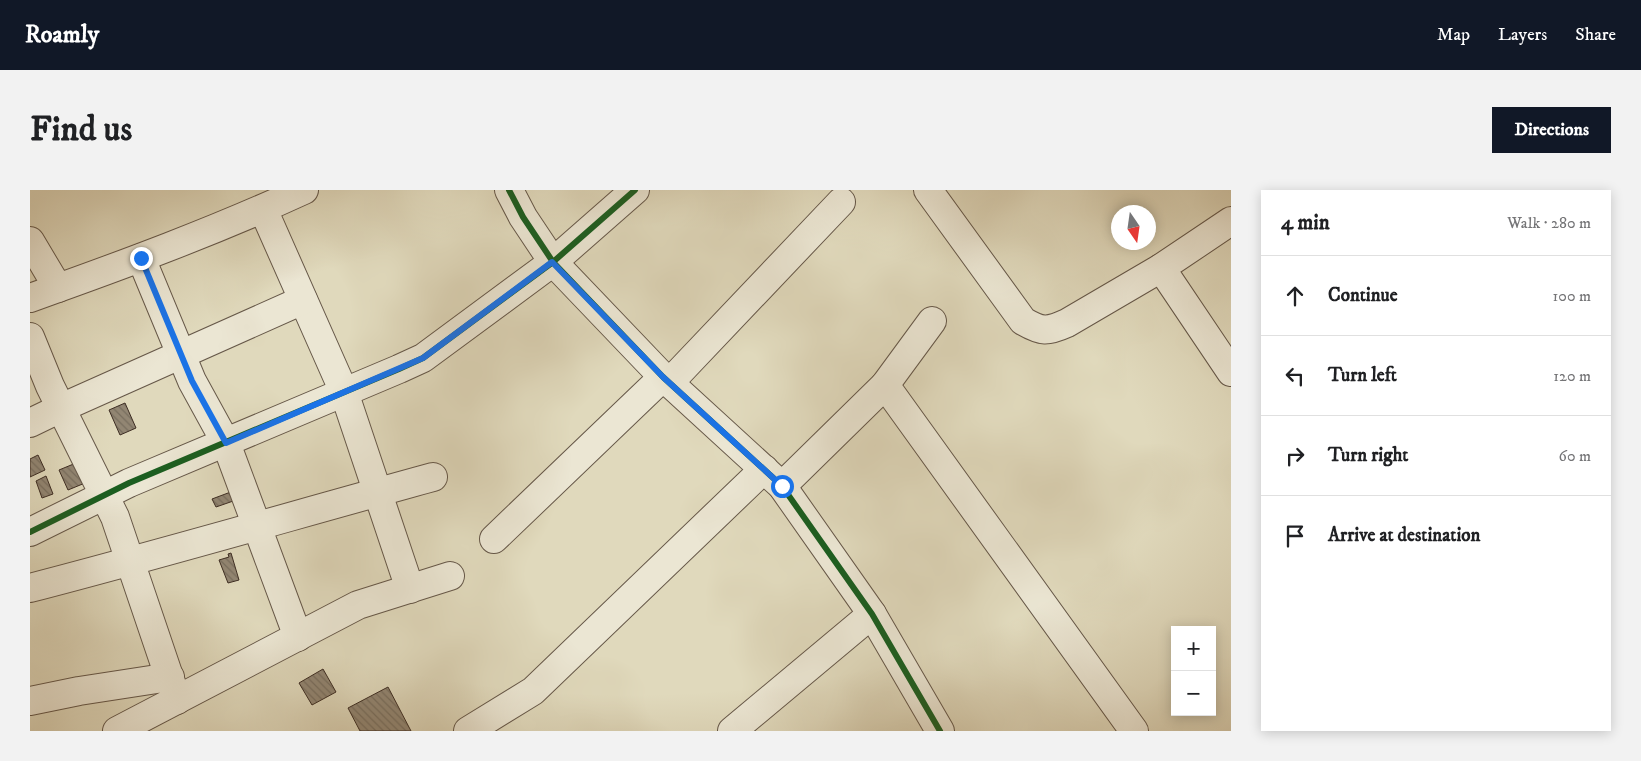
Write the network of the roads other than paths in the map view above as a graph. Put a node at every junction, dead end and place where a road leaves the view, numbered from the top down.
1 (304, 190) edge
2 (509, 190) edge
3 (635, 190) edge
4 (928, 190) edge
5 (841, 202) dead end
6 (263, 209) junction
7 (1231, 221) edge
8 (30, 241) edge
9 (141, 258) junction
10 (552, 262) junction
11 (1161, 268) junction
12 (58, 288) junction
13 (30, 298) edge
14 (303, 300) junction
15 (932, 321) dead end
16 (30, 336) edge
17 (181, 354) junction
18 (1231, 372) edge
19 (666, 380) junction
20 (885, 385) junction
21 (344, 392) junction
22 (61, 408) junction
23 (30, 423) edge
24 (226, 443) junction
25 (433, 477) dead end
26 (773, 478) junction
27 (378, 492) junction
28 (106, 495) junction
29 (258, 525) junction
30 (30, 532) edge
31 (494, 539) dead end
32 (131, 562) junction
33 (450, 576) dead end
34 (30, 588) edge
35 (410, 589) junction
36 (872, 614) junction
37 (298, 637) junction
38 (174, 688) junction
39 (31, 697) edge
40 (117, 731) edge
41 (468, 731) edge
42 (732, 731) edge
43 (940, 731) edge
44 (1134, 731) edge

1 - 6 street
2 - 10 street
3 - 10 street
4 - 11 street
5 - 19 street
6 - 9 street
6 - 14 street
7 - 11 street
8 - 12 street
9 - 12 street
9 - 17 street
10 - 19 street
10 - 21 street
11 - 18 street
12 - 13 street
14 - 17 street
14 - 21 street
15 - 20 street
16 - 22 street
17 - 22 street
17 - 24 street
19 - 26 street
19 - 31 street
20 - 26 street
20 - 44 street
21 - 24 street
21 - 27 street
22 - 23 street
22 - 28 street
24 - 28 street
24 - 29 street
25 - 27 street
26 - 36 street
26 - 41 street
27 - 29 street
27 - 35 street
28 - 30 street
28 - 32 street
29 - 32 street
29 - 37 street
32 - 34 street
32 - 38 street
33 - 35 street
35 - 37 street
36 - 42 street
36 - 43 street
37 - 38 street
38 - 39 street
38 - 40 street

